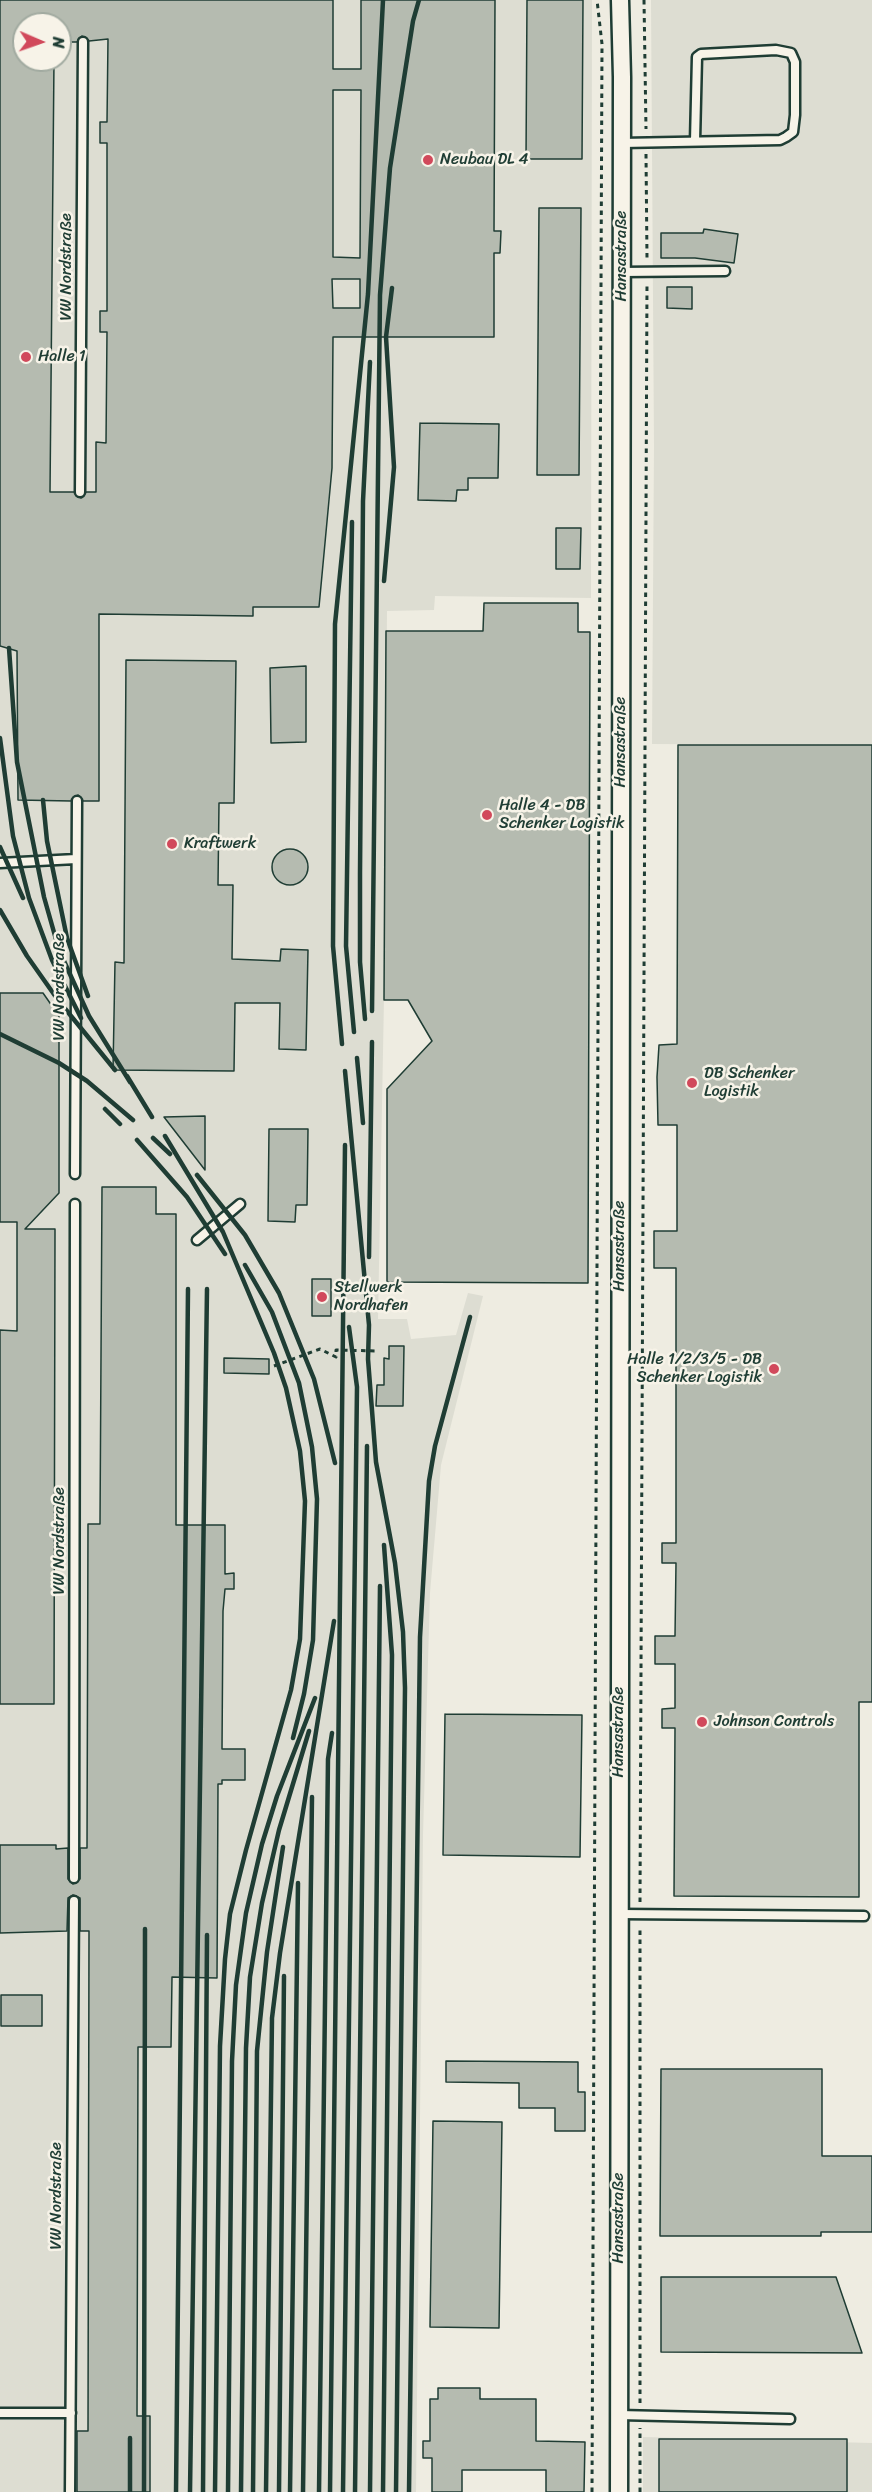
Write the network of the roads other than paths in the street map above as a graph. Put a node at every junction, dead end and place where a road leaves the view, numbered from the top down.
1 (620, 0) edge
2 (83, 42) dead end
3 (695, 141) junction
4 (622, 143) junction
5 (622, 272) junction
6 (725, 272) dead end
7 (80, 492) dead end
8 (77, 801) dead end
9 (76, 859) junction
10 (0, 863) edge
11 (75, 1174) dead end
12 (75, 1204) dead end
13 (240, 1204) dead end
14 (197, 1240) dead end
15 (74, 1878) dead end
16 (74, 1901) dead end
17 (619, 1914) junction
18 (864, 1916) dead end
19 (0, 2413) edge
20 (71, 2413) junction
21 (619, 2415) junction
22 (790, 2419) dead end
23 (70, 2492) edge
24 (619, 2492) edge

1 - 4 street, Hansastraße
2 - 7 lane, VW Nordstraße
3 - 3 lane
3 - 4 lane
4 - 5 street, Hansastraße
5 - 6 lane
5 - 17 street, Hansastraße
8 - 9 lane, VW Nordstraße
9 - 10 lane
9 - 11 lane, VW Nordstraße
12 - 15 lane, VW Nordstraße
13 - 14 lane
16 - 20 lane, VW Nordstraße
17 - 18 lane
17 - 21 street, Hansastraße
19 - 20 lane
20 - 23 lane, VW Nordstraße
21 - 22 lane
21 - 24 street, Hansastraße

